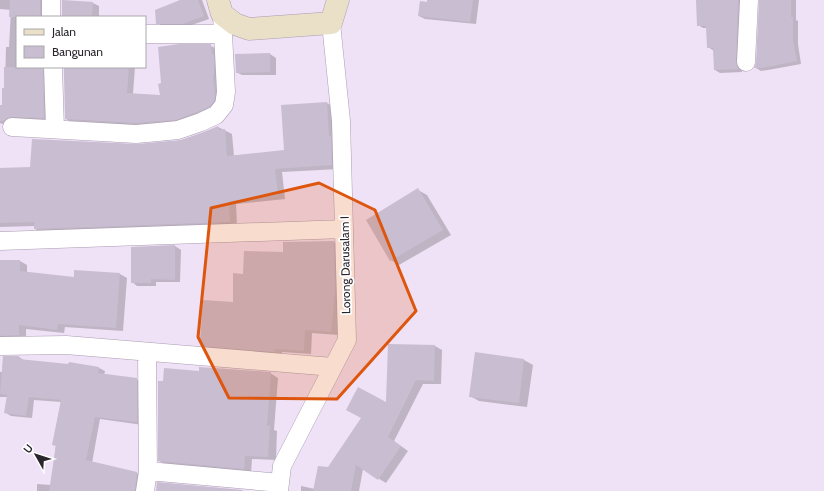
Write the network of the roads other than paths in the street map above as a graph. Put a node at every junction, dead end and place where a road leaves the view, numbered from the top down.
1 (51, 0) edge
2 (338, 0) edge
3 (749, 0) edge
4 (51, 16) edge
5 (221, 16) edge
6 (331, 23) junction
7 (146, 34) edge
8 (746, 62) dead end
9 (53, 68) edge
10 (12, 127) dead end
11 (55, 129) junction
12 (344, 229) junction
13 (0, 241) edge
14 (0, 346) edge
15 (147, 352) junction
16 (332, 367) junction
17 (148, 471) junction
18 (280, 487) edge
19 (145, 491) edge

1 - 4 street
2 - 6 street
3 - 8 street
5 - 6 street
5 - 7 street
5 - 11 street
6 - 12 street, Lorong Darusalam I
9 - 11 street
10 - 11 street
12 - 13 street
12 - 16 street, Lorong Darusalam I
14 - 15 street
15 - 16 street
15 - 17 street
16 - 18 street, Lorong Darusalam I
17 - 18 street
17 - 19 street

